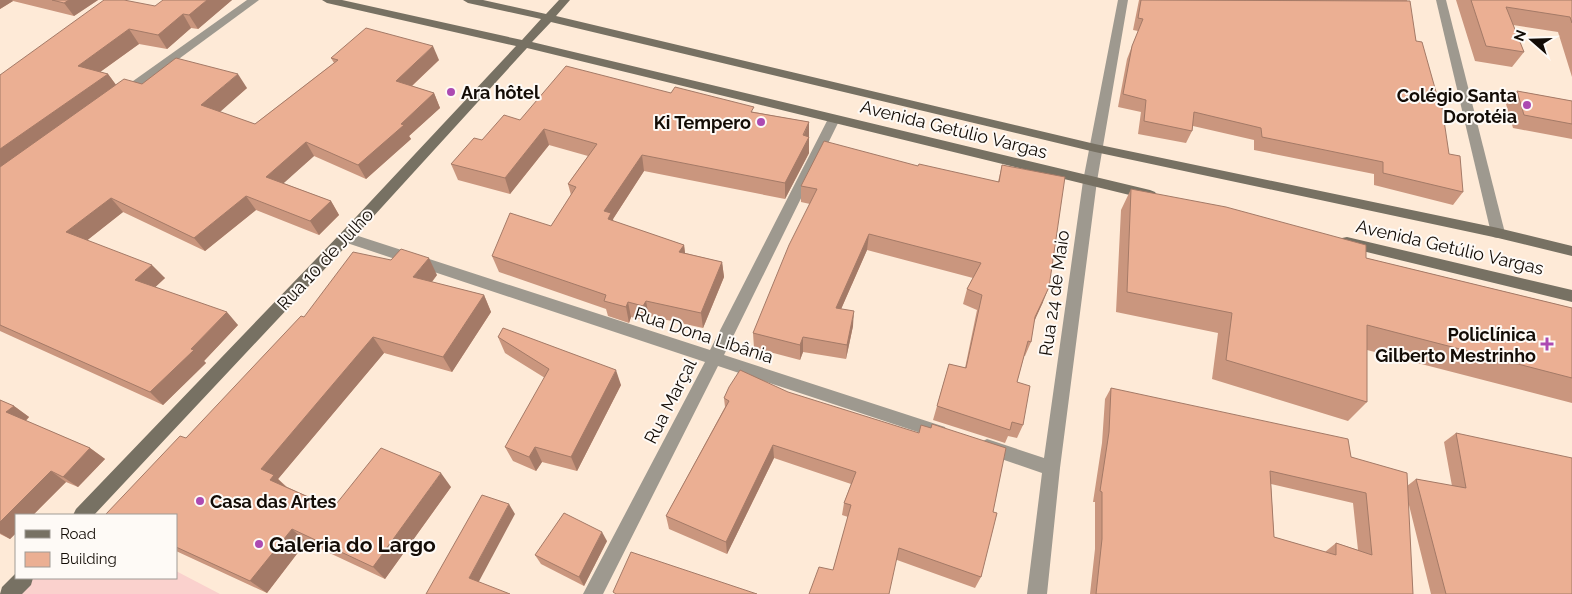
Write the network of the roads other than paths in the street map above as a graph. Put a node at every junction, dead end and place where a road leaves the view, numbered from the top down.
1 (254, 0) edge
2 (326, 0) edge
3 (468, 0) edge
4 (565, 0) edge
5 (1123, 0) edge
6 (1441, 0) edge
7 (550, 18) junction
8 (524, 44) junction
9 (111, 102) edge
10 (834, 119) junction
11 (1095, 148) junction
12 (1090, 181) junction
13 (1167, 199) edge
14 (1498, 233) junction
15 (346, 237) junction
16 (1331, 238) edge
17 (1572, 250) edge
18 (1572, 296) edge
19 (714, 359) junction
20 (957, 438) edge
21 (976, 444) edge
22 (1051, 468) junction
23 (83, 514) edge
24 (23, 579) edge
25 (9, 594) edge
26 (594, 594) edge
27 (1037, 594) edge

1 - 9 street
2 - 8 main road, Avenida Getúlio Vargas
3 - 7 main road, Avenida Getúlio Vargas
4 - 7 main road, Rua 10 de Julho
5 - 11 street, Rua 24 de Maio
6 - 14 street
7 - 8 main road, Rua 10 de Julho
7 - 11 main road, Avenida Getúlio Vargas
8 - 10 main road, Avenida Getúlio Vargas
8 - 15 main road, Rua 10 de Julho
10 - 12 main road, Avenida Getúlio Vargas
10 - 19 street, Rua Marçal
11 - 12 street, Rua 24 de Maio
11 - 14 main road, Avenida Getúlio Vargas
12 - 13 main road, Avenida Getúlio Vargas
12 - 22 street, Rua 24 de Maio
14 - 17 main road, Avenida Getúlio Vargas
15 - 19 street, Rua Dona Libânia
15 - 23 main road, Rua 10 de Julho
16 - 18 main road, Avenida Getúlio Vargas
19 - 20 street, Rua Dona Libânia
19 - 26 street, Rua Marçal
21 - 22 street
22 - 27 street, Rua 24 de Maio
24 - 25 main road

